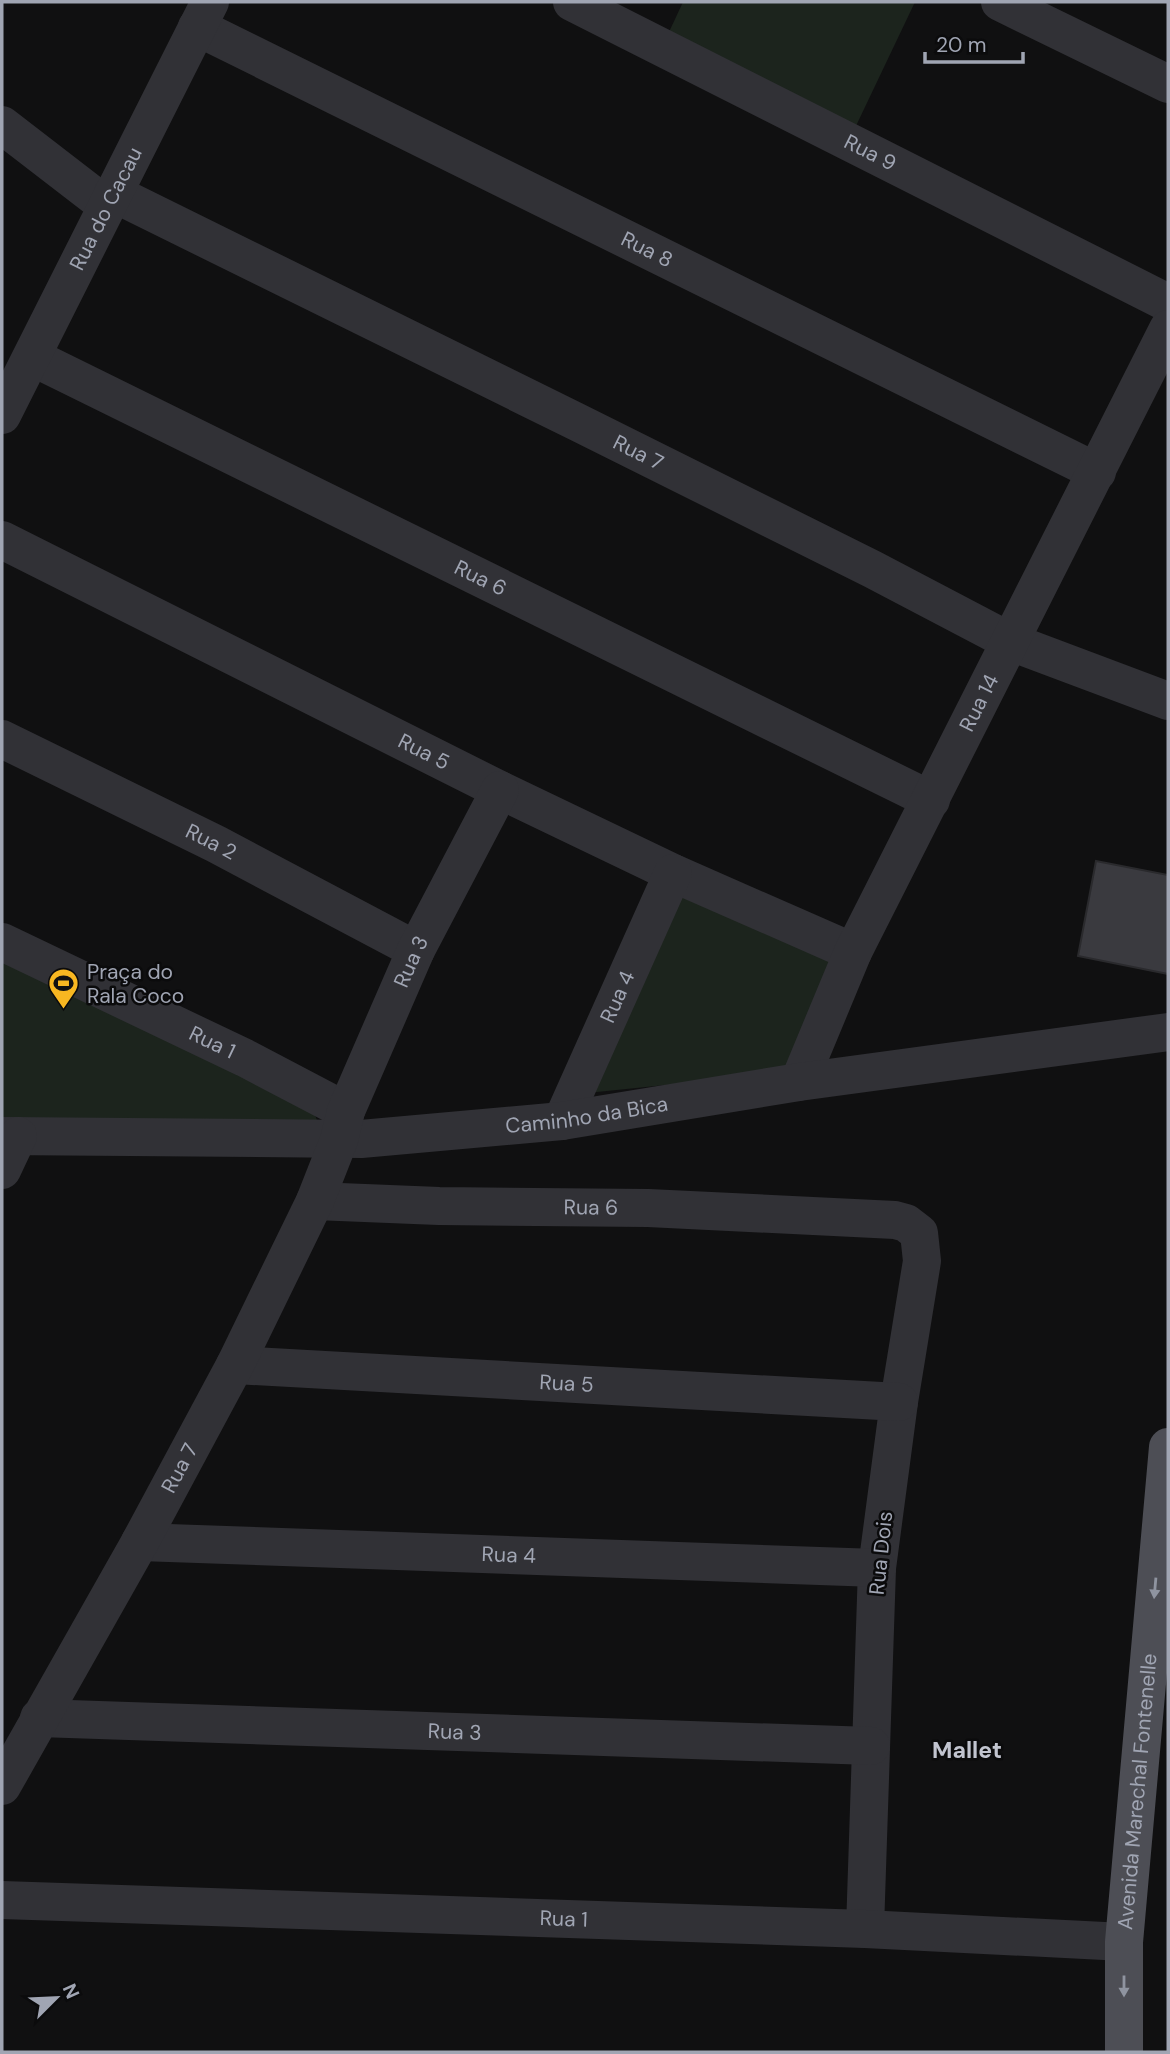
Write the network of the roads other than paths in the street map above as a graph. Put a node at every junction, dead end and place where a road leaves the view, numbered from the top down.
1 (572, 2) edge
2 (1000, 2) edge
3 (203, 14) edge
4 (1168, 84) edge
5 (2, 125) edge
6 (110, 199) junction
7 (1168, 303) edge
8 (1168, 329) edge
9 (32, 356) junction
10 (2, 415) edge
11 (1097, 472) junction
12 (2, 540) edge
13 (1011, 642) junction
14 (1168, 701) edge
15 (2, 739) edge
16 (500, 790) junction
17 (931, 800) junction
18 (673, 873) junction
19 (2, 942) edge
20 (416, 950) junction
21 (853, 951) junction
22 (1168, 1032) edge
23 (799, 1082) junction
24 (562, 1121) junction
25 (343, 1125) junction
26 (10, 1136) edge
27 (2, 1170) edge
28 (315, 1201) junction
29 (869, 1219) joint
30 (235, 1365) junction
31 (899, 1402) junction
32 (1168, 1447) edge
33 (140, 1542) junction
34 (877, 1568) junction
35 (39, 1718) junction
36 (871, 1746) junction
37 (2, 1786) edge
38 (2, 1900) edge
39 (865, 1929) junction
40 (1124, 1942) junction
41 (1124, 2052) edge

1 - 7 street, Rua 9
2 - 4 street
3 - 6 street, Rua do Cacau
3 - 11 street, Rua 8
5 - 6 street, Rua 7
6 - 9 street, Rua do Cacau
6 - 13 street, Rua 7
8 - 11 street, Rua 14
9 - 10 street, Rua do Cacau
9 - 17 street, Rua 6
11 - 13 street, Rua 14
12 - 16 street, Rua 5
13 - 14 street, Rua 7
13 - 17 street, Rua 14
15 - 20 street, Rua 2
16 - 18 street, Rua 5
16 - 20 street, Rua 3
17 - 21 street, Rua 14
18 - 21 street, Rua 5
18 - 24 street, Rua 4
19 - 25 street, Rua 1
20 - 25 street, Rua 3
21 - 23 street, Rua 14
22 - 23 street, Caminho da Bica
23 - 24 street, Caminho da Bica
24 - 25 street, Caminho da Bica
25 - 26 street, Caminho da Bica
25 - 28 street, Rua 7
26 - 27 street
28 - 29 street, Rua 6
28 - 30 street, Rua 7
29 - 31 street, Rua Dois
30 - 31 street, Rua 5
30 - 33 street, Rua 7
31 - 34 street, Rua Dois
32 -> 40 main road, Avenida Marechal Fontenelle
33 - 34 street, Rua 4
33 - 35 street, Rua 7
34 - 36 street, Rua Dois
35 - 36 street, Rua 3
35 - 37 street, Rua 7
36 - 39 street, Rua Dois
38 - 39 street, Rua 1
39 - 40 street, Rua 1
40 -> 41 main road, Avenida Marechal Fontenelle

